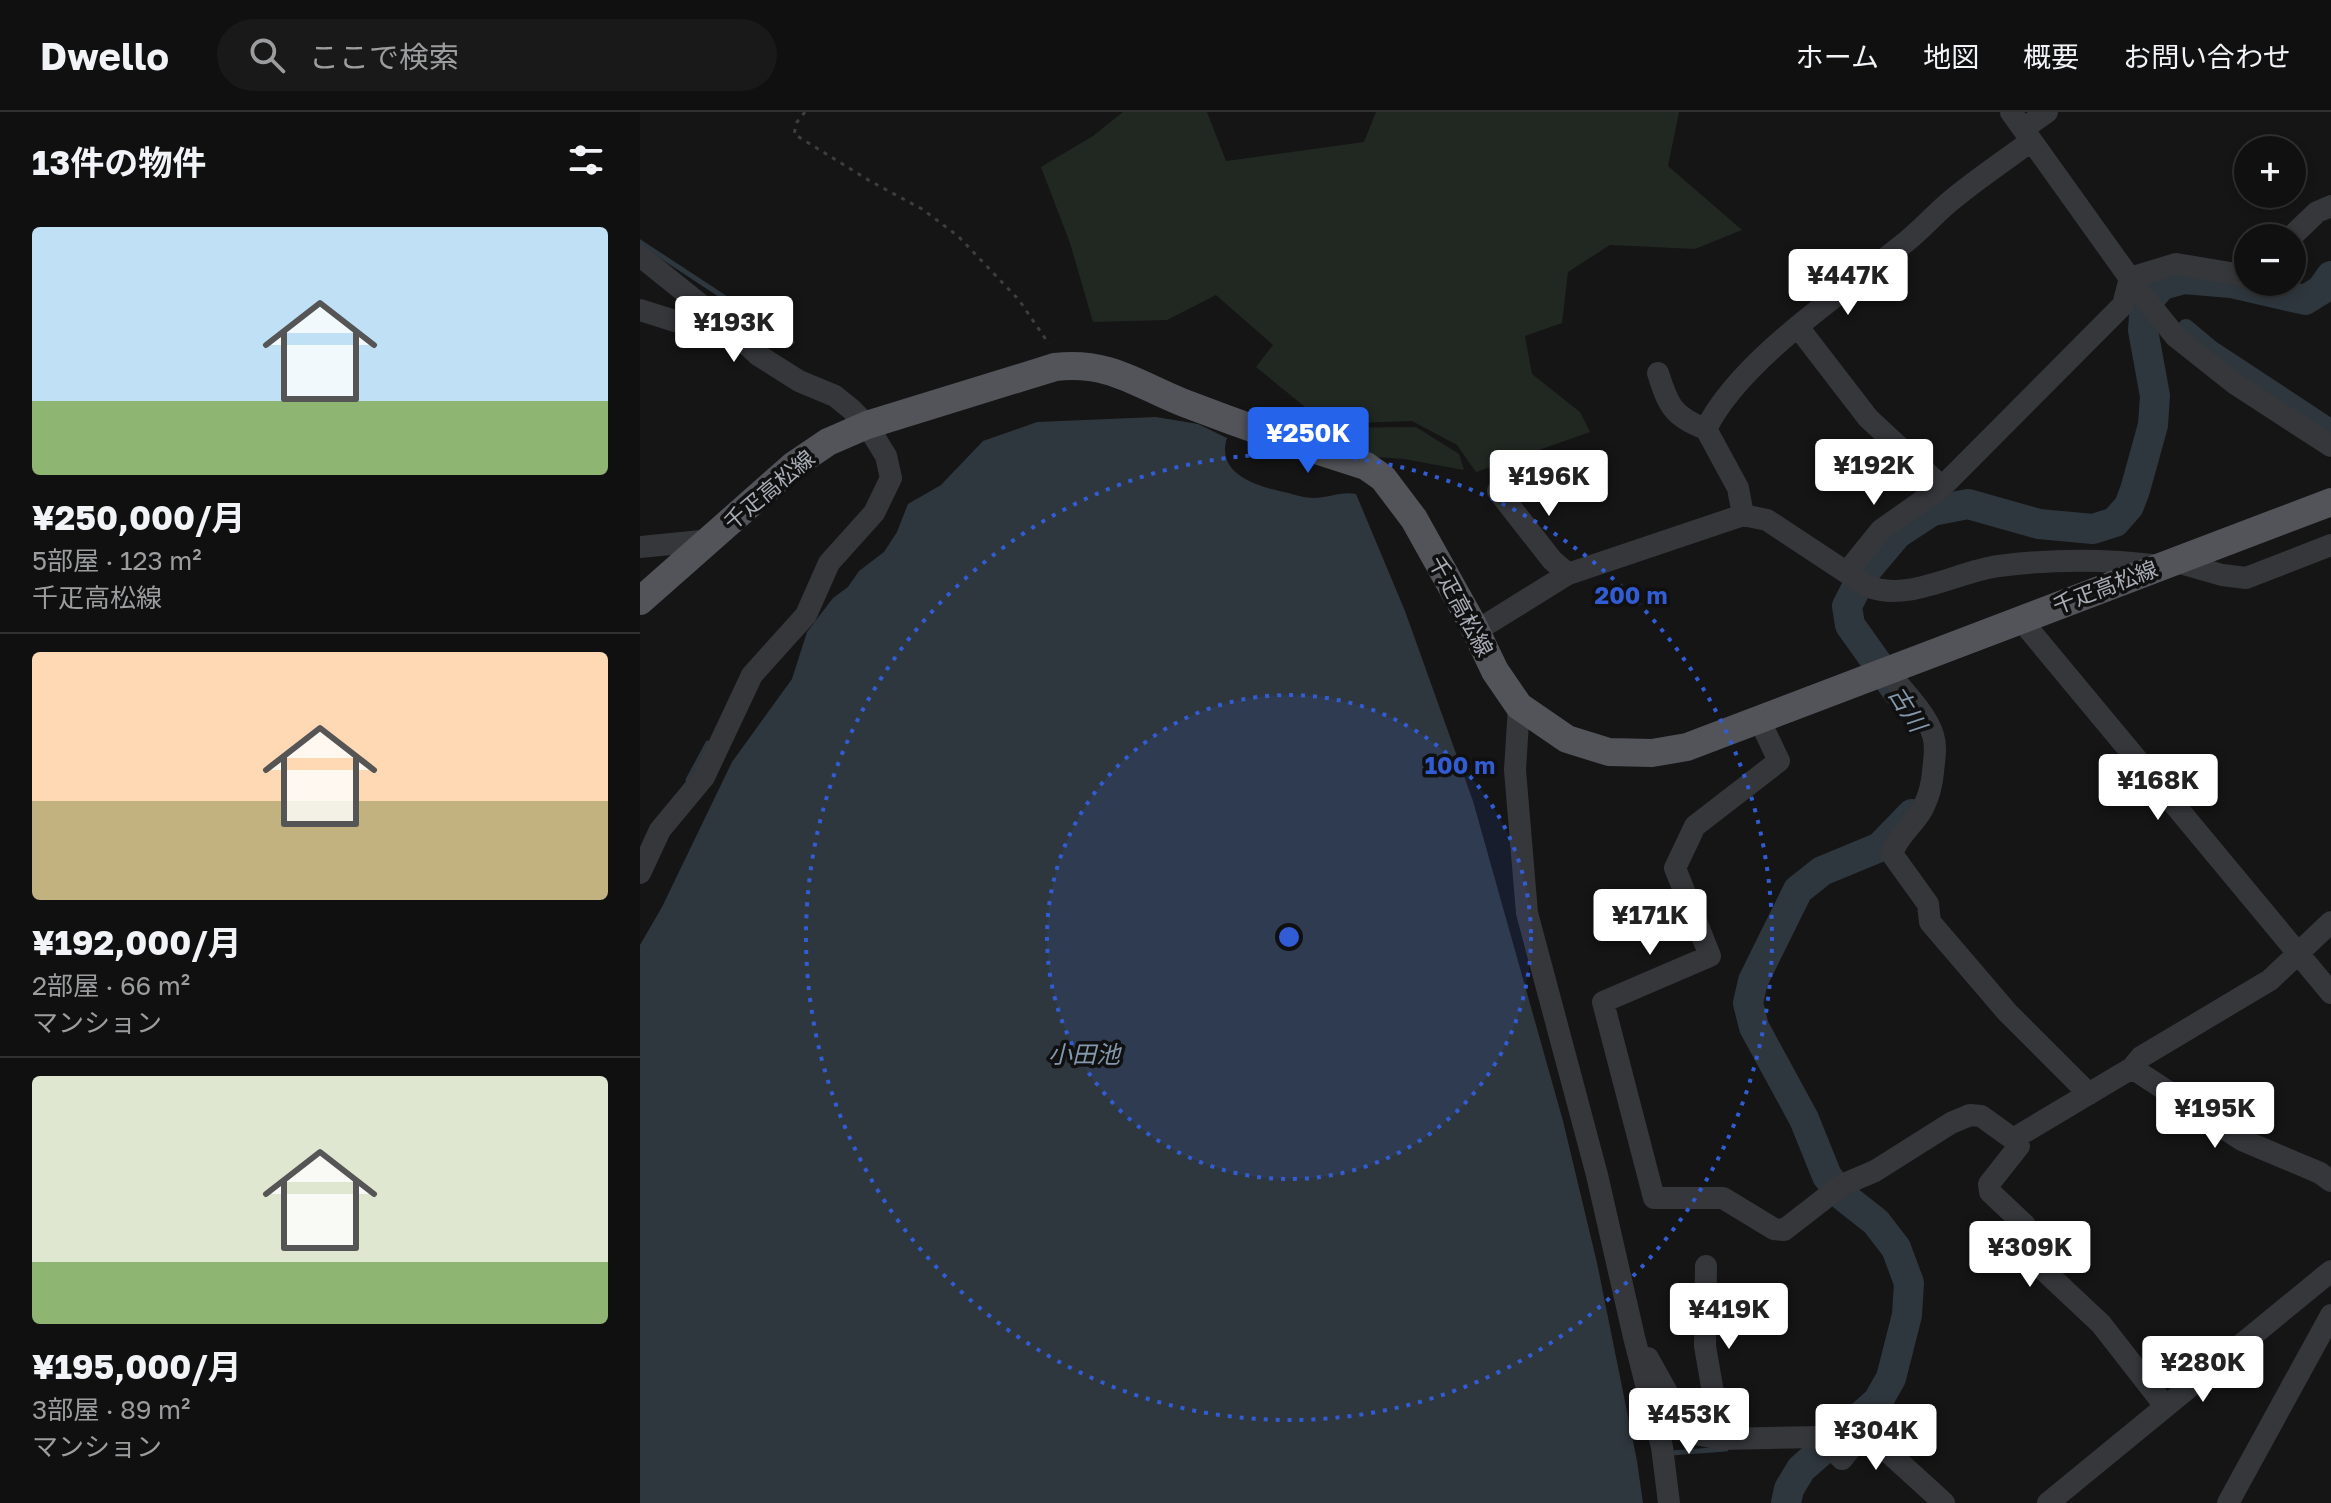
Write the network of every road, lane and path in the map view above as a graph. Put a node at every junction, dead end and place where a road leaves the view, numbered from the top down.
1 (805, 112) edge
2 (2047, 112) edge
3 (2021, 127) edge
4 (2331, 206) edge
5 (2305, 224) edge
6 (640, 256) edge
7 (2234, 274) edge
8 (2134, 284) junction
9 (640, 310) edge
10 (1798, 327) junction
11 (746, 344) junction
12 (1068, 365) junction
13 (1658, 373) dead end
14 (867, 425) junction
15 (1706, 429) junction
16 (2331, 446) edge
17 (1942, 487) junction
18 (1498, 491) dead end
19 (2331, 502) edge
20 (1743, 515) junction
21 (711, 540) junction
22 (2331, 545) edge
23 (640, 547) edge
24 (2166, 563) junction
25 (1568, 574) junction
26 (1856, 578) junction
27 (640, 601) edge
28 (2021, 620) junction
29 (1476, 631) junction
30 (1879, 672) junction
31 (1519, 706) junction
32 (1759, 719) junction
33 (640, 873) edge
34 (2331, 922) edge
35 (2298, 956) junction
36 (2331, 993) edge
37 (2132, 1068) junction
38 (2089, 1094) junction
39 (2013, 1139) junction
40 (2331, 1181) edge
41 (1706, 1266) dead end
42 (2331, 1271) edge
43 (2331, 1315) edge
44 (1634, 1337) junction
45 (2165, 1406) junction
46 (1721, 1439) junction
47 (1669, 1503) edge
48 (1944, 1503) edge
49 (2048, 1503) edge
50 (2228, 1503) edge

1 - 12 path
2 - 3 street
3 - 8 street
3 - 10 street
4 - 5 street
6 - 11 street
7 - 8 street
8 - 16 street
8 - 17 street
9 - 11 street
10 - 15 street
10 - 17 street
11 - 14 street
12 - 14 main road, 千疋高松線
12 - 29 main road, 千疋高松線
13 - 15 street
14 - 21 main road, 千疋高松線
14 - 33 street
15 - 20 street
17 - 26 street
18 - 25 street
19 - 24 main road, 千疋高松線
20 - 25 street
20 - 26 street
21 - 23 street
21 - 27 main road, 千疋高松線
22 - 24 street
24 - 26 street
24 - 28 main road, 千疋高松線
25 - 29 street
28 - 30 main road, 千疋高松線
28 - 35 street
29 - 31 main road, 千疋高松線
30 - 32 main road, 千疋高松線
30 - 38 street
31 - 32 main road, 千疋高松線
31 - 44 street
32 - 39 street
34 - 35 street
35 - 36 street
35 - 37 street
37 - 38 street
37 - 40 street
38 - 39 street
39 - 45 street
41 - 46 street
42 - 45 street
43 - 50 street
44 - 46 street
44 - 47 street
45 - 49 street
46 - 48 street

